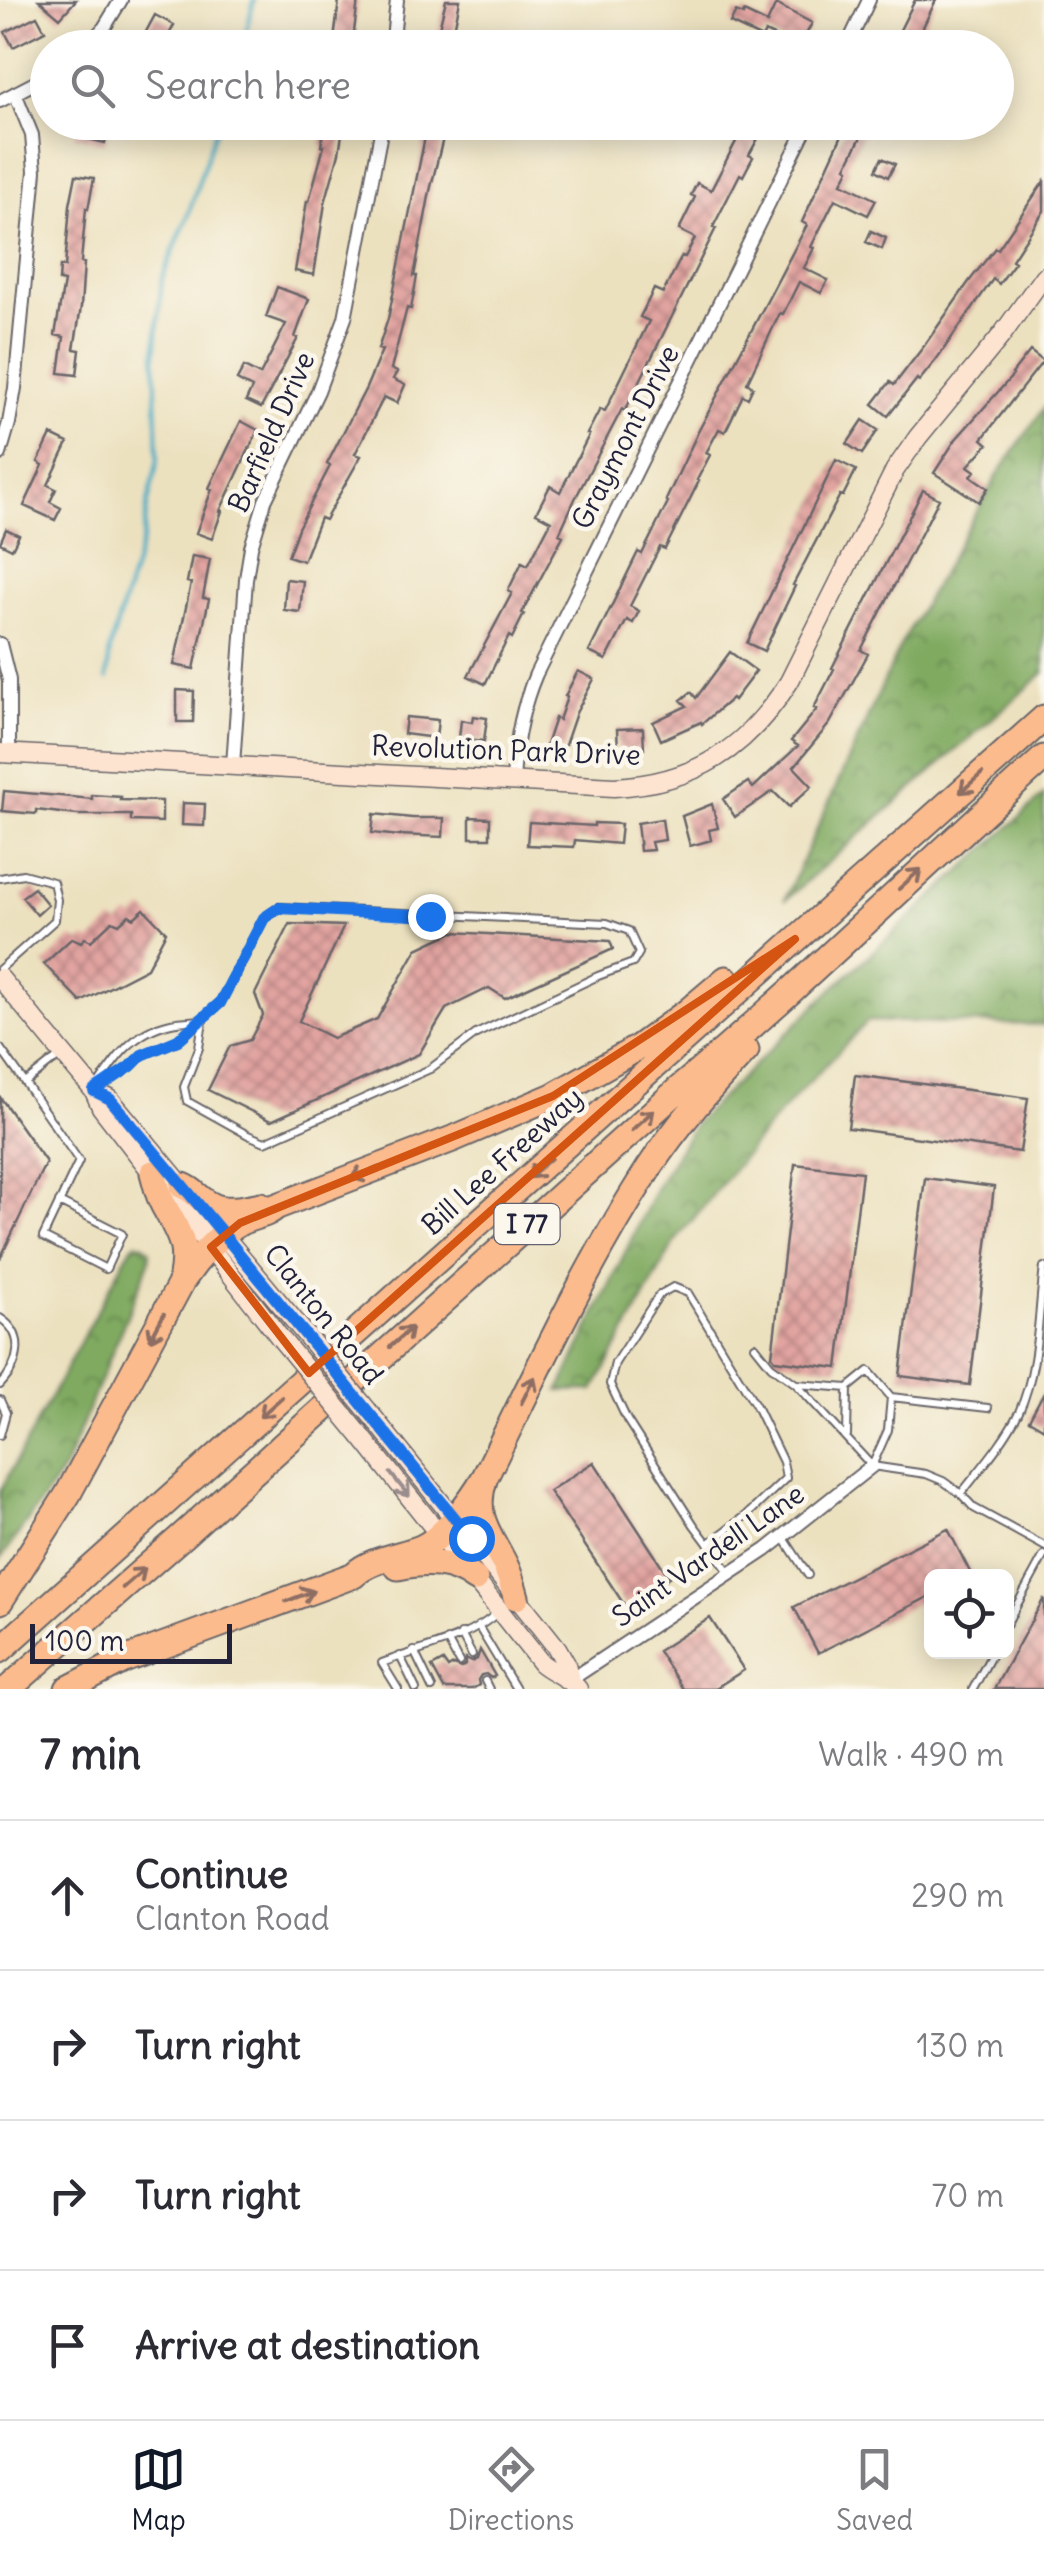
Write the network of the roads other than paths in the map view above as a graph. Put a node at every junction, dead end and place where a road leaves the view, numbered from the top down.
1 (121, 0) edge
2 (397, 0) edge
3 (870, 0) edge
4 (102, 30) edge
5 (394, 30) edge
6 (855, 30) edge
7 (30, 86) edge
8 (15, 94) junction
9 (0, 101) edge
10 (30, 129) edge
11 (32, 140) edge
12 (379, 140) edge
13 (800, 140) edge
14 (1044, 276) edge
15 (0, 454) edge
16 (0, 644) edge
17 (1044, 718) edge
18 (4, 753) edge
19 (1044, 758) edge
20 (233, 765) junction
21 (513, 781) junction
22 (0, 878) edge
23 (874, 912) junction
24 (795, 940) junction
25 (0, 969) edge
26 (0, 978) edge
27 (203, 1020) junction
28 (0, 1048) edge
29 (64, 1054) junction
30 (25, 1083) junction
31 (94, 1091) junction
32 (153, 1173) junction
33 (183, 1186) junction
34 (60, 1202) junction
35 (275, 1207) junction
36 (218, 1241) junction
37 (1044, 1267) edge
38 (179, 1287) junction
39 (0, 1318) edge
40 (755, 1346) dead end
41 (796, 1384) junction
42 (0, 1385) edge
43 (848, 1388) junction
44 (891, 1397) junction
45 (0, 1400) edge
46 (988, 1408) dead end
47 (0, 1435) edge
48 (847, 1437) junction
49 (872, 1466) junction
50 (485, 1477) junction
51 (960, 1494) junction
52 (447, 1526) junction
53 (784, 1537) junction
54 (708, 1544) junction
55 (1044, 1546) edge
56 (1044, 1555) edge
57 (731, 1574) junction
58 (354, 1575) junction
59 (808, 1575) dead end
60 (474, 1580) junction
61 (0, 1601) edge
62 (507, 1604) junction
63 (1014, 1611) edge
64 (478, 1626) junction
65 (461, 1634) junction
66 (447, 1640) junction
67 (0, 1650) edge
68 (414, 1651) junction
69 (472, 1655) dead end
70 (400, 1656) junction
71 (989, 1659) edge
72 (459, 1662) dead end
73 (568, 1686) edge
74 (432, 1688) edge
75 (8, 1689) edge
76 (68, 1689) edge
77 (398, 1689) edge
78 (416, 1689) edge
79 (516, 1689) edge
80 (973, 1689) edge

1 - 4 street
2 - 5 street
3 - 6 street
7 - 8 street
8 - 9 street
8 - 10 street
11 - 15 street
12 - 20 street, Barfield Drive
13 - 21 street, Graymont Drive
14 - 21 main road, Revolution Park Drive
16 - 18 street
17 -> 24 highway, Bill Lee Freeway / I 77
18 - 20 main road, Revolution Park Drive
23 -> 19 highway, I 77
20 - 21 main road, Revolution Park Drive
22 - 25 lane
50 -> 23 highway
75 -> 23 highway, I 77
24 -> 35 highway
24 -> 67 highway, Bill Lee Freeway / I 77
26 - 29 main road, Clanton Road
27 - 27 lane
27 - 31 lane
27 - 31 lane
28 - 30 lane
29 - 30 lane
29 - 31 main road, Clanton Road
30 - 34 lane
31 - 32 main road, Clanton Road
31 - 33 main road, Clanton Road
32 - 36 main road, Clanton Road
32 - 38 highway
33 - 35 highway
33 - 36 main road, Clanton Road
34 - 34 lane
35 - 36 highway
36 - 38 highway
36 - 52 main road, Clanton Road, bridge
36 -> 52 main road, Clanton Road, bridge
37 - 51 lane
38 -> 61 highway
39 - 42 lane
40 - 41 lane
41 - 43 lane
41 - 48 lane
43 - 44 lane
43 - 48 lane
44 - 46 lane
44 - 49 lane
45 - 47 lane
48 - 49 lane
49 - 51 lane
49 - 53 street, Saint Vardell Lane
50 - 52 highway
50 - 62 highway
51 - 55 lane
52 - 58 highway
52 - 60 main road, Clanton Road
52 - 62 main road, Clanton Road
53 - 57 street, Saint Vardell Lane
53 - 59 lane
54 - 54 lane
54 - 57 lane
56 - 63 lane
57 - 73 street, Saint Vardell Lane
58 - 60 highway
76 -> 58 highway
60 - 62 main road, Clanton Road
62 - 64 lane
62 - 73 main road, Clanton Road
64 - 65 lane
64 - 79 lane
65 - 66 lane
65 - 69 lane
66 - 68 lane
66 - 72 lane
68 - 70 lane
68 - 74 lane
70 - 77 lane
70 - 78 lane
71 - 80 lane

